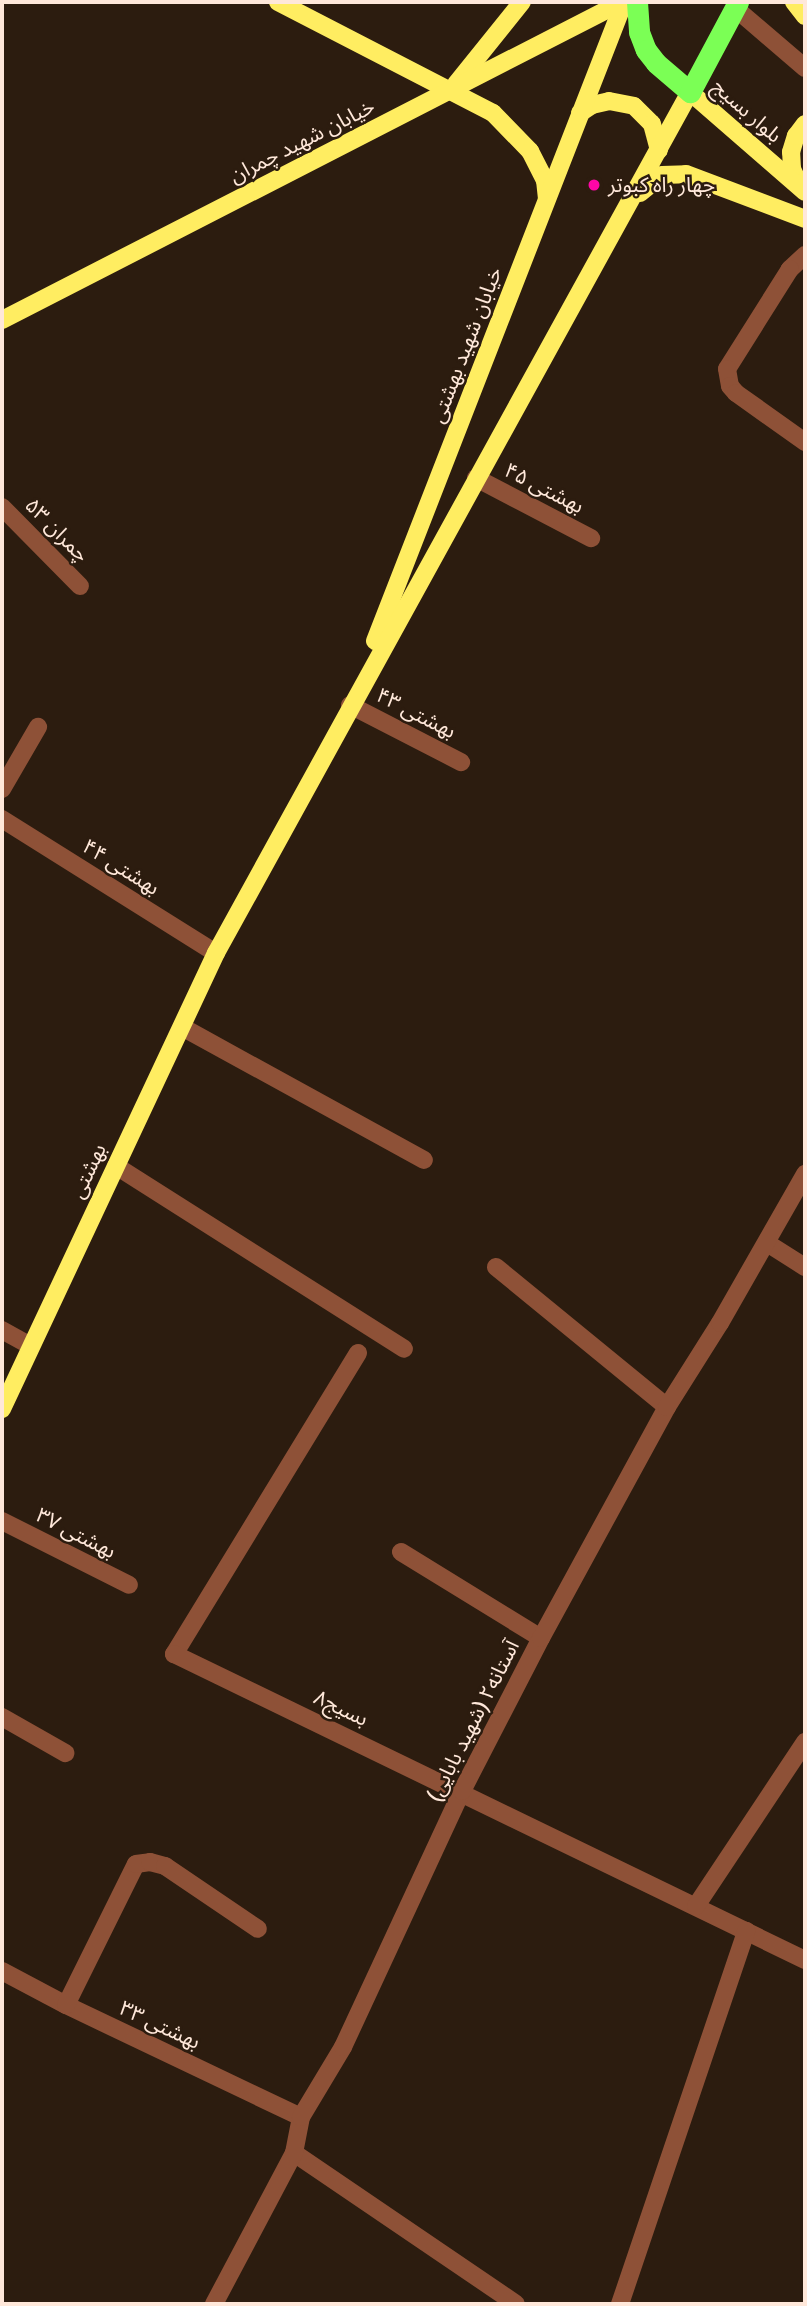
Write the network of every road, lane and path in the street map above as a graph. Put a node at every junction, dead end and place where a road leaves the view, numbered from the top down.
1 (278, 2) edge
2 (522, 2) edge
3 (623, 2) edge
4 (637, 2) edge
5 (794, 2) edge
6 (736, 5) edge
7 (805, 16) edge
8 (805, 68) edge
9 (452, 90) junction
10 (691, 92) junction
11 (580, 113) junction
12 (805, 124) edge
13 (659, 150) junction
14 (805, 191) edge
15 (547, 198) junction
16 (629, 202) junction
17 (805, 219) edge
18 (805, 256) edge
19 (2, 320) edge
20 (805, 442) edge
21 (476, 478) junction
22 (2, 507) edge
23 (591, 538) dead end
24 (80, 586) dead end
25 (350, 705) junction
26 (38, 727) dead end
27 (461, 762) dead end
28 (2, 789) edge
29 (2, 819) edge
30 (216, 953) junction
31 (182, 1027) junction
32 (424, 1160) dead end
33 (116, 1166) junction
34 (805, 1174) edge
35 (767, 1243) junction
36 (496, 1267) dead end
37 (805, 1267) edge
38 (2, 1330) edge
39 (31, 1346) junction
40 (404, 1349) dead end
41 (358, 1353) dead end
42 (667, 1407) junction
43 (2, 1409) edge
44 (2, 1521) edge
45 (401, 1552) dead end
46 (129, 1585) dead end
47 (541, 1638) junction
48 (2, 1717) edge
49 (805, 1742) edge
50 (65, 1753) dead end
51 (462, 1791) junction
52 (696, 1906) junction
53 (257, 1929) dead end
54 (746, 1931) junction
55 (805, 1960) edge
56 (2, 1971) edge
57 (66, 2005) junction
58 (301, 2117) junction
59 (294, 2153) junction
60 (214, 2304) edge
61 (516, 2304) edge
62 (620, 2304) edge

1 - 9 main road
2 - 9 main road
3 - 9 main road, خیابان شهید چمران
3 - 11 main road, خیابان شهید بهشتی
4 - 10 highway
5 - 7 main road
6 - 8 street
6 - 10 highway
9 - 15 main road
9 - 19 main road, خیابان شهید چمران
10 - 13 main road, خیابان شهید بهشتی
10 - 14 main road, بلوار بسیج
11 - 13 main road
11 - 15 main road, خیابان شهید بهشتی
12 - 14 main road
13 - 16 main road, خیابان شهید بهشتی
15 - 25 main road, خیابان شهید بهشتی
16 - 17 main road
16 - 21 main road, خیابان شهید بهشتی
18 - 20 street
21 - 23 street, بهشتی ۴۵
21 - 25 main road, خیابان شهید بهشتی
22 - 24 street, چمران ۵۳
25 - 27 street, بهشتی ۴۳
25 - 30 main road, خیابان شهید بهشتی
26 - 28 street
29 - 30 street, بهشتی ۴۴
30 - 31 main road, بهشتی
31 - 32 street
31 - 33 main road, بهشتی
33 - 39 main road, بهشتی
33 - 40 street
34 - 35 street, آستانه۲ (شهید بابایی)
35 - 37 street
35 - 42 street, آستانه۲ (شهید بابایی)
36 - 42 street
38 - 39 street
39 - 43 main road, بهشتی
41 - 51 street, بسیج۸
42 - 47 street, آستانه۲ (شهید بابایی)
44 - 46 street, بهشتی ۳۷
45 - 47 street
47 - 51 street, آستانه۲ (شهید بابایی)
48 - 50 street
49 - 52 street
51 - 52 street, بسیج۸
51 - 58 street, آستانه۲ (شهید بابایی)
52 - 54 street, بسیج۸
53 - 57 street
54 - 55 street, بسیج۸
54 - 62 street
56 - 57 street, بهشتی ۳۳
57 - 58 street, بهشتی ۳۳
58 - 59 street, آستانه۲ (شهید بابایی)
59 - 60 street, آستانه۲ (شهید بابایی)
59 - 61 street

